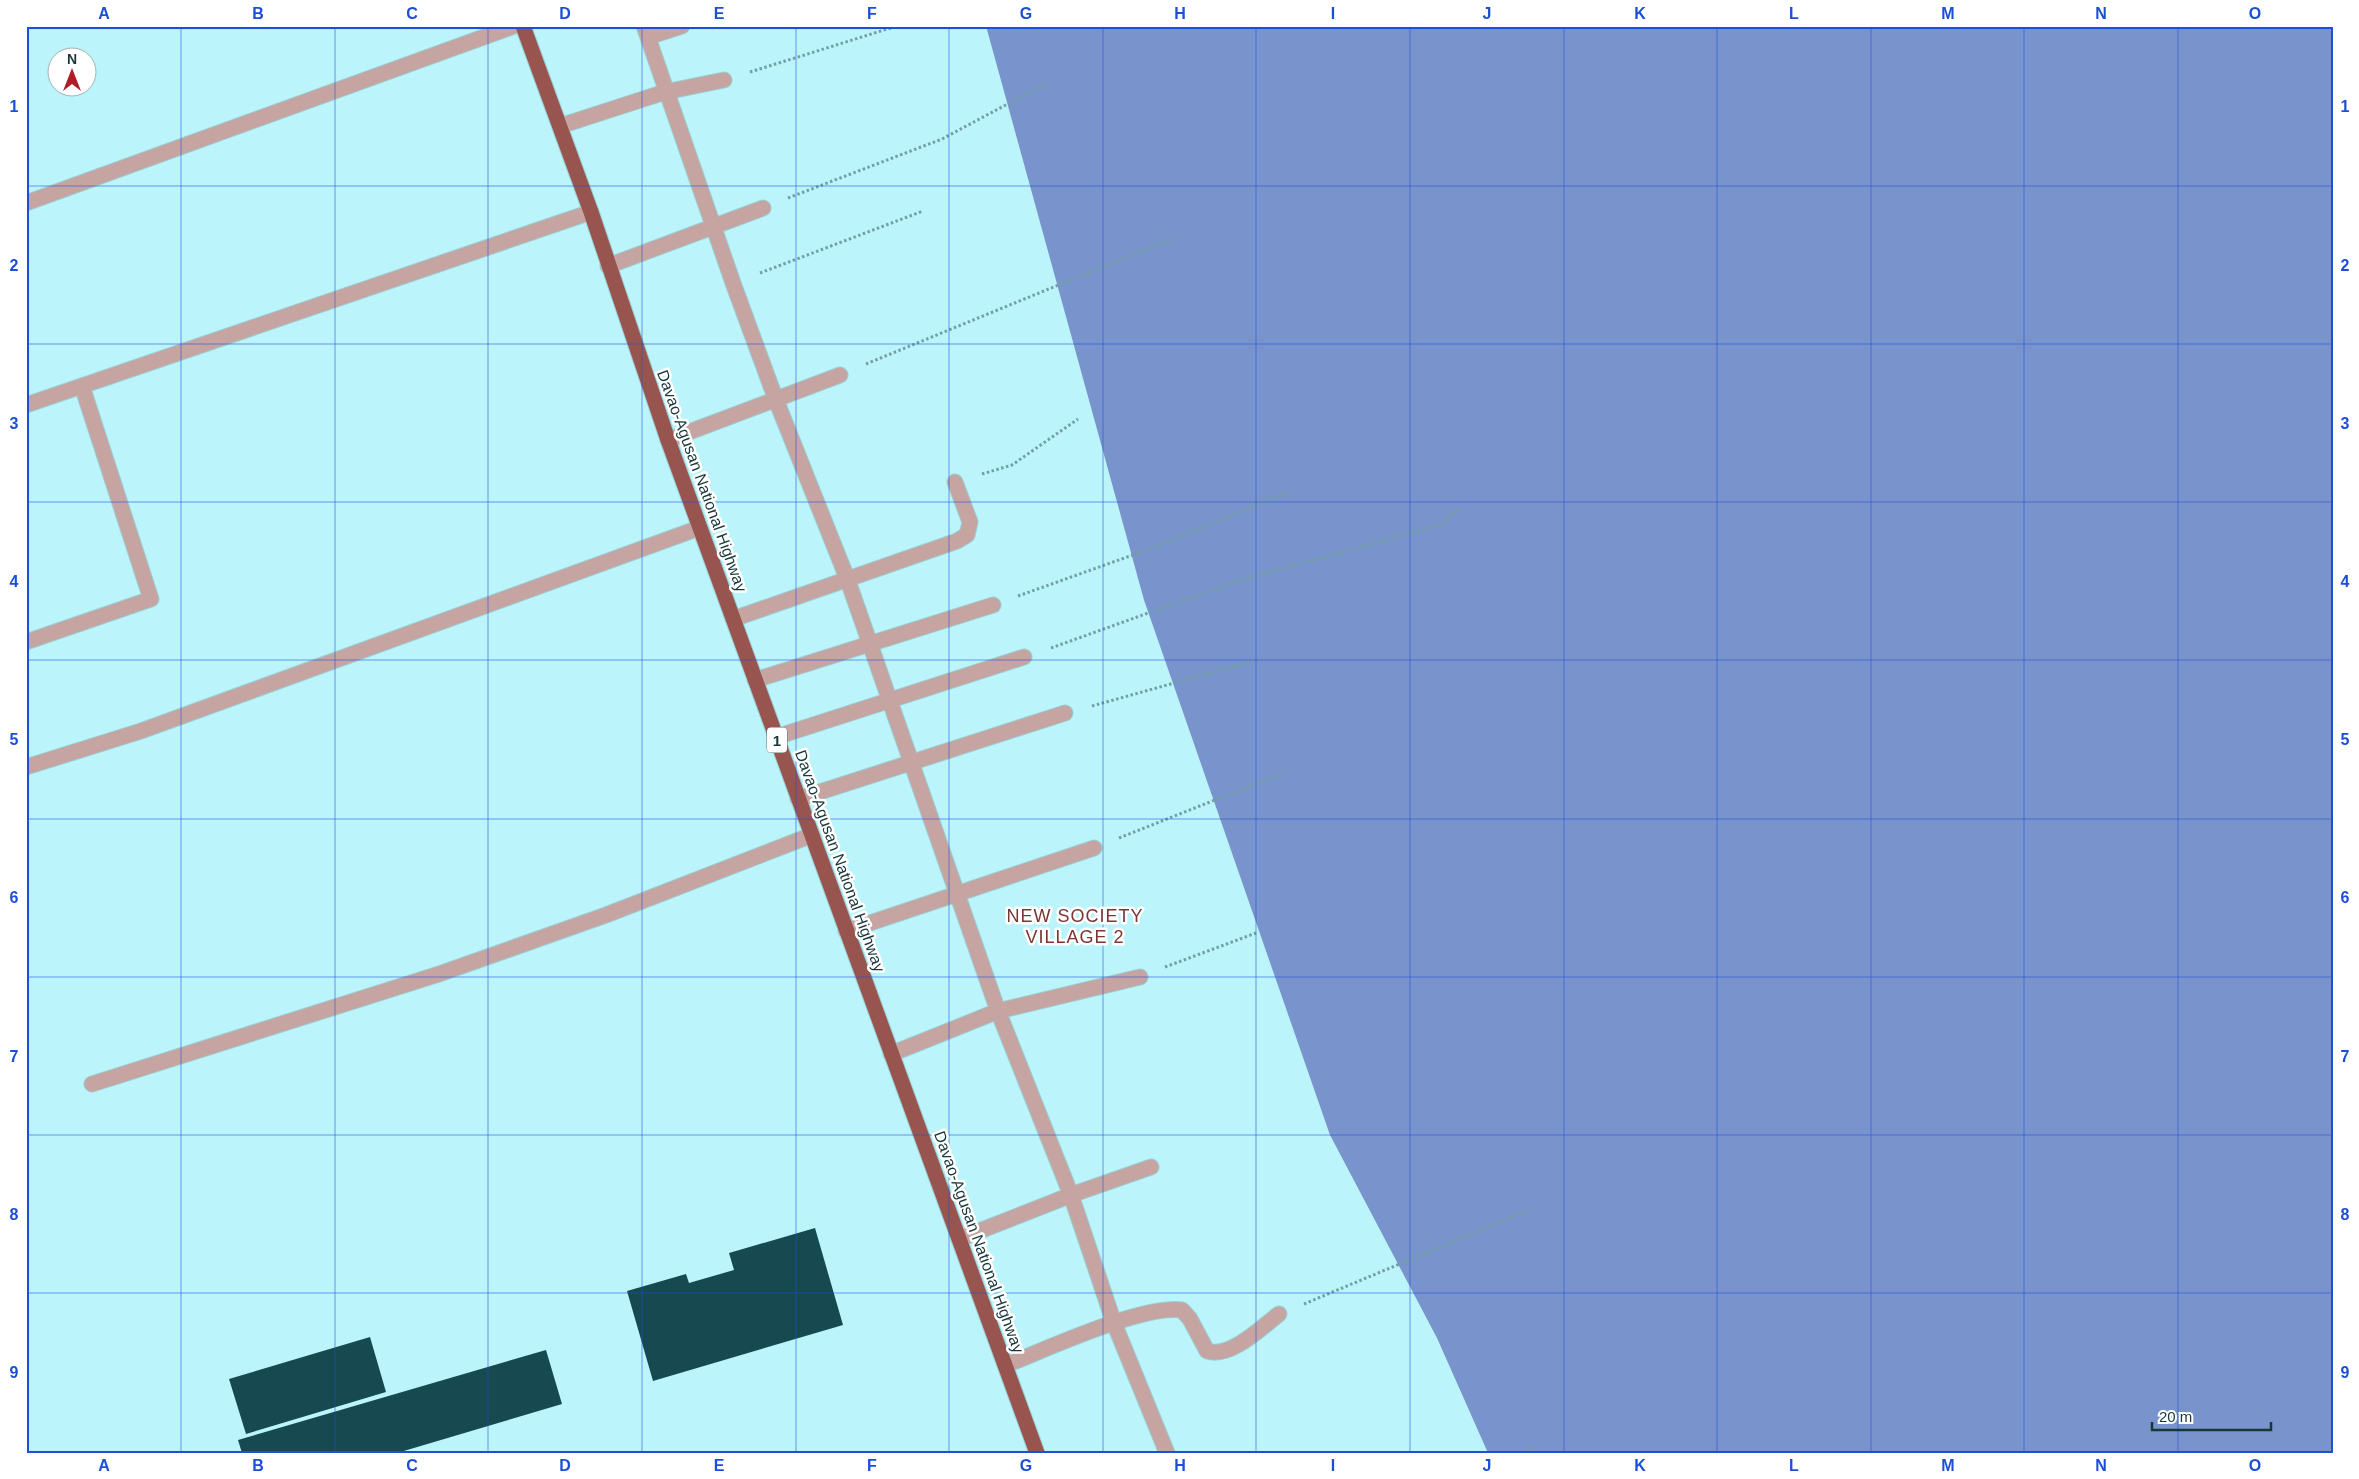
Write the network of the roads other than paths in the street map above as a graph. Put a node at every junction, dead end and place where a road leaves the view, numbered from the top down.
1 (514, 26) edge
2 (523, 26) edge
3 (682, 26) edge
4 (646, 32) edge
5 (724, 80) road end
6 (665, 92) junction
7 (560, 126) junction
8 (26, 203) edge
9 (763, 208) road end
10 (591, 212) junction
11 (714, 225) junction
12 (608, 266) junction
13 (840, 375) road end
14 (82, 386) junction
15 (776, 400) junction
16 (26, 405) edge
17 (668, 440) junction
18 (955, 482) road end
19 (699, 528) junction
20 (847, 578) junction
21 (993, 605) road end
22 (733, 619) junction
23 (26, 642) edge
24 (870, 646) junction
25 (1024, 657) road end
26 (755, 680) junction
27 (889, 700) junction
28 (1065, 713) road end
29 (776, 737) junction
30 (910, 762) junction
31 (26, 767) edge
32 (798, 799) junction
33 (812, 835) junction
34 (1094, 848) road end
35 (957, 892) junction
36 (846, 932) junction
37 (1140, 977) road end
38 (998, 1011) junction
39 (891, 1054) junction
40 (92, 1084) dead end
41 (1151, 1168) dead end
42 (1071, 1195) junction
43 (959, 1239) junction
44 (1279, 1314) road end
45 (1114, 1324) junction
46 (1006, 1365) junction
47 (1037, 1453) edge
48 (1167, 1453) edge

1 - 8 street
2 - 7 highway, Davao-Agusan National Highway / 1
3 - 4 street
4 - 6 street
5 - 6 street
6 - 7 street
6 - 11 street
7 - 10 highway, Davao-Agusan National Highway / 1
9 - 11 street
10 - 12 highway, Davao-Agusan National Highway / 1
10 - 14 street
11 - 12 street
11 - 15 street
12 - 17 highway, Davao-Agusan National Highway / 1
13 - 15 street
14 - 16 street
14 - 23 street
15 - 17 street
15 - 20 street
17 - 19 highway, Davao-Agusan National Highway / 1
18 - 20 street
19 - 22 highway, Davao-Agusan National Highway / 1
19 - 31 street
20 - 22 street
20 - 24 street
21 - 24 street
22 - 26 highway, Davao-Agusan National Highway / 1
24 - 26 street
24 - 27 street
25 - 27 street
26 - 29 highway, Davao-Agusan National Highway / 1
27 - 29 street
27 - 30 street
28 - 30 street
29 - 32 highway, Davao-Agusan National Highway / 1
30 - 32 street
30 - 35 street
32 - 33 highway, Davao-Agusan National Highway / 1
33 - 36 highway, Davao-Agusan National Highway / 1
33 - 40 street
34 - 35 street
35 - 36 street
35 - 38 street
36 - 39 highway, Davao-Agusan National Highway / 1
37 - 38 street
38 - 39 street
38 - 42 street
39 - 43 highway, Davao-Agusan National Highway / 1
41 - 42 street
42 - 43 street
42 - 45 street
43 - 46 highway, Davao-Agusan National Highway / 1
44 - 45 street
45 - 46 street
45 - 48 street
46 - 47 highway, Davao-Agusan National Highway / 1

